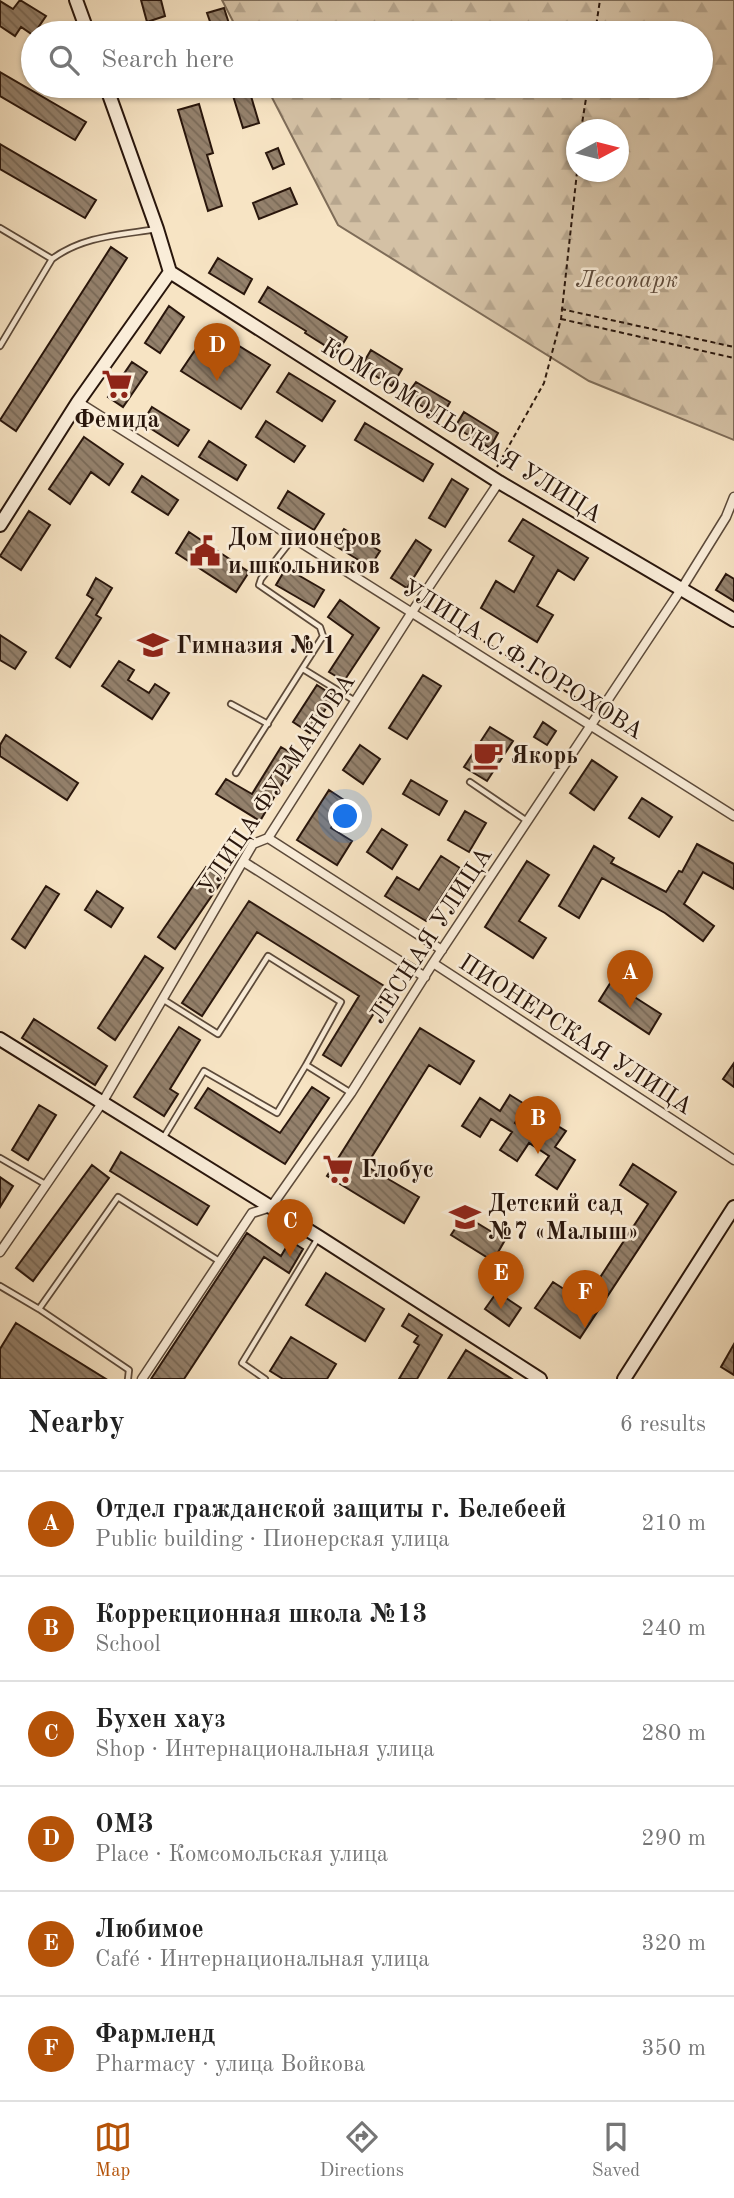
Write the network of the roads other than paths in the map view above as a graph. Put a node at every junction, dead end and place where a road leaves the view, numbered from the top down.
1 (76, 0) edge
2 (84, 21) edge
3 (110, 98) edge
4 (0, 228) edge
5 (157, 229) junction
6 (52, 258) junction
7 (170, 272) junction
8 (0, 346) edge
9 (78, 402) junction
10 (495, 479) junction
11 (734, 497) edge
12 (730, 519) edge
13 (0, 525) edge
14 (294, 538) junction
15 (682, 588) junction
16 (412, 612) junction
17 (734, 620) edge
18 (303, 669) junction
19 (356, 701) junction
20 (231, 704) dead end
21 (268, 724) junction
22 (592, 724) junction
23 (236, 774) dead end
24 (470, 782) dead end
25 (734, 816) edge
26 (527, 821) junction
27 (268, 838) junction
28 (244, 862) junction
29 (442, 950) junction
30 (433, 963) junction
31 (425, 977) junction
32 (163, 999) junction
33 (0, 1039) edge
34 (306, 1065) junction
35 (351, 1093) junction
36 (102, 1103) junction
37 (162, 1140) junction
38 (0, 1158) edge
39 (734, 1160) edge
40 (46, 1185) junction
41 (271, 1207) junction
42 (734, 1207) edge
43 (319, 1237) junction
44 (0, 1252) edge
45 (220, 1262) junction
46 (0, 1286) edge
47 (39, 1309) junction
48 (128, 1379) edge
49 (142, 1379) edge
50 (265, 1379) edge
51 (540, 1379) edge
52 (624, 1379) edge

1 - 2 street
3 - 5 street
4 - 6 lane
5 - 6 lane
5 - 7 street
6 - 8 lane
7 - 9 street
7 - 10 street, КОМСОМОЛЬСКАЯ УЛИЦА
9 - 13 street
9 - 14 street, УЛИЦА С.Ф.ГОРОХОВА
10 - 15 street, КОМСОМОЛЬСКАЯ УЛИЦА
10 - 16 street, УЛИЦА ФУРМАНОВА
11 - 12 street, ЛЕСНАЯ УЛИЦА
12 - 15 street, ЛЕСНАЯ УЛИЦА
14 - 16 street, УЛИЦА С.Ф.ГОРОХОВА
14 - 18 lane
15 - 17 street, КОМСОМОЛЬСКАЯ УЛИЦА
15 - 22 street, ЛЕСНАЯ УЛИЦА
16 - 19 street, УЛИЦА ФУРМАНОВА
16 - 22 street, УЛИЦА С.Ф.ГОРОХОВА
18 - 19 lane
18 - 21 lane
19 - 27 street, УЛИЦА ФУРМАНОВА
20 - 21 lane
21 - 23 lane
22 - 25 street, УЛИЦА С.Ф.ГОРОХОВА
22 - 26 street, ЛЕСНАЯ УЛИЦА
24 - 26 lane
26 - 29 street, ЛЕСНАЯ УЛИЦА
27 - 28 street, УЛИЦА ФУРМАНОВА
27 - 29 street, ПИОНЕРСКАЯ УЛИЦА
28 - 31 street, ПИОНЕРСКАЯ УЛИЦА
28 - 32 street, УЛИЦА ФУРМАНОВА
29 - 30 street, ЛЕСНАЯ УЛИЦА
30 - 31 street, ЛЕСНАЯ УЛИЦА
30 - 39 street, ПИОНЕРСКАЯ УЛИЦА
31 - 35 street, ЛЕСНАЯ УЛИЦА
32 - 34 lane
32 - 36 street, УЛИЦА ФУРМАНОВА
33 - 36 street
34 - 35 lane
34 - 37 lane
35 - 41 street, ЛЕСНАЯ УЛИЦА
36 - 37 street
36 - 40 street, УЛИЦА ФУРМАНОВА
37 - 41 street
38 - 40 lane
40 - 44 street, УЛИЦА ФУРМАНОВА
41 - 43 street
41 - 45 street, ЛЕСНАЯ УЛИЦА
42 - 52 street
43 - 50 lane
43 - 51 street
45 - 47 lane
45 - 49 street, ЛЕСНАЯ УЛИЦА
46 - 47 lane
47 - 48 lane

